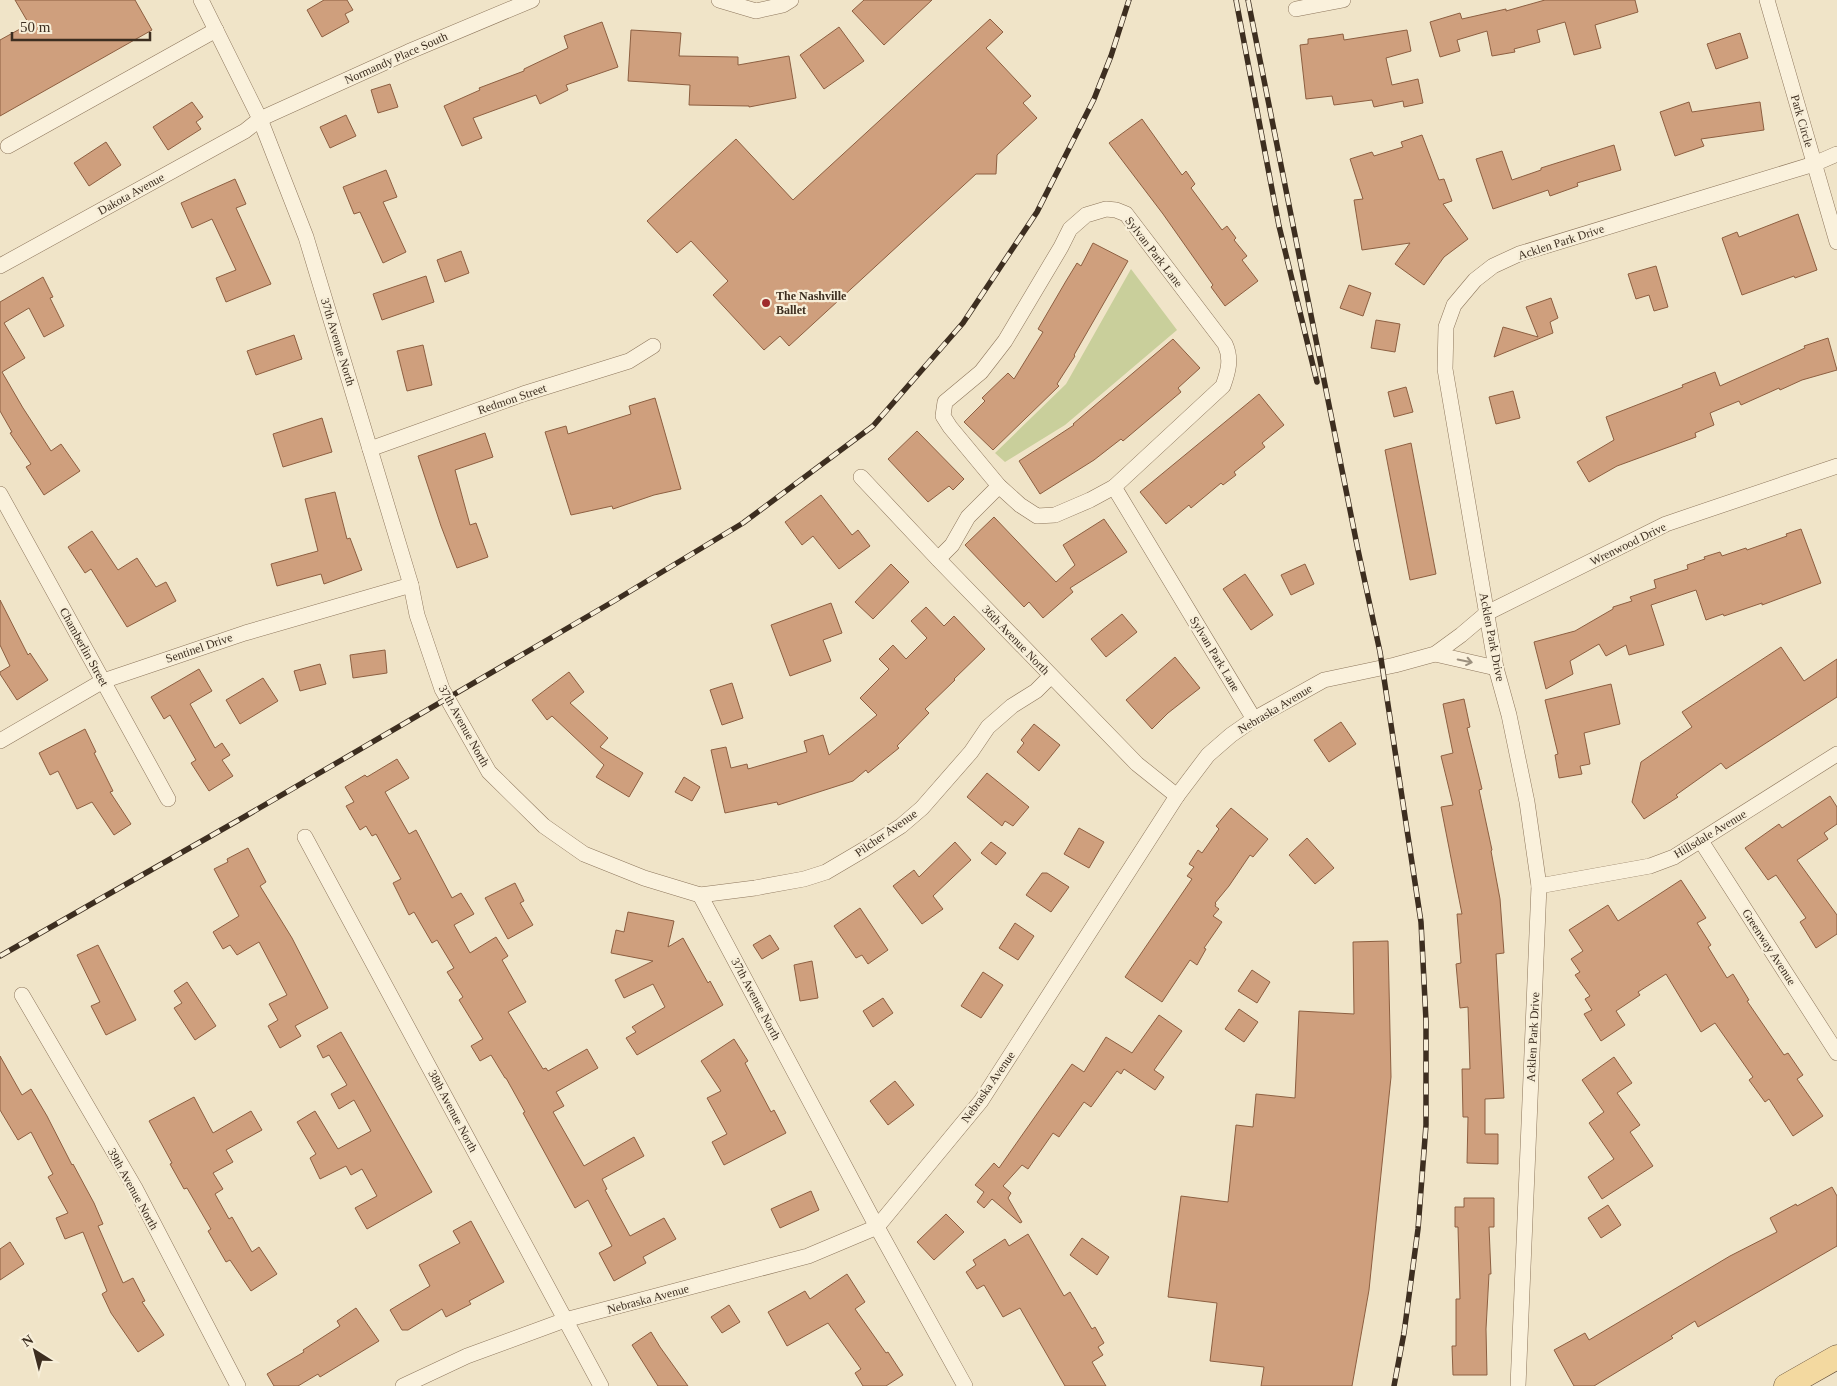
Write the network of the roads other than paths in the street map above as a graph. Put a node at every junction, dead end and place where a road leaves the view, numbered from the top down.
1 (201, 0) edge
2 (532, 0) edge
3 (719, 0) edge
4 (791, 0) edge
5 (1343, 0) edge
6 (1766, 0) edge
7 (1296, 9) dead end
8 (216, 30) junction
9 (260, 119) junction
10 (8, 146) dead end
11 (1837, 154) edge
12 (1814, 164) junction
13 (1837, 242) edge
14 (0, 266) edge
15 (653, 346) dead end
16 (370, 449) junction
17 (1837, 466) edge
18 (861, 477) dead end
19 (999, 486) junction
20 (1114, 487) junction
21 (0, 494) edge
22 (938, 559) junction
23 (411, 585) junction
24 (1487, 613) junction
25 (1435, 654) junction
26 (1496, 668) junction
27 (1050, 676) junction
28 (102, 681) junction
29 (1254, 719) junction
30 (0, 741) edge
31 (1837, 754) edge
32 (1177, 796) junction
33 (168, 799) dead end
34 (305, 837) dead end
35 (1701, 841) junction
36 (1539, 886) junction
37 (700, 895) junction
38 (22, 995) dead end
39 (1837, 1053) edge
40 (877, 1228) junction
41 (565, 1320) junction
42 (1837, 1357) edge
43 (238, 1386) edge
44 (403, 1386) edge
45 (601, 1386) edge
46 (965, 1386) edge
47 (1518, 1386) edge
48 (1786, 1386) edge

1 - 8 street, 37th Avenue North
2 - 9 street, Normandy Place South
3 - 4 street
5 - 7 street
6 - 12 street, Park Circle
8 - 9 street, 37th Avenue North
8 - 10 street
9 - 14 street, Dakota Avenue
9 - 16 street, 37th Avenue North
11 - 12 street, Acklen Park Drive
12 - 13 street, Park Circle
12 - 24 street, Acklen Park Drive
15 - 16 street, Redmon Street
16 - 23 street, 37th Avenue North
17 - 24 street, Wrenwood Drive
18 - 22 street, 36th Avenue North
19 - 20 street, Sylvan Park Lane
19 - 20 street, Sylvan Park Lane
19 - 22 street
20 - 29 street, Sylvan Park Lane
21 - 28 street, Chamberlin Street
22 - 27 street, 36th Avenue North
23 - 28 street, Sentinel Drive
23 - 37 street, 37th Avenue North
24 - 25 street, Wrenwood Drive
24 - 26 street, Acklen Park Drive
25 -> 26 street
25 - 29 street, Nebraska Avenue
26 - 36 street, Acklen Park Drive
27 - 32 street, 36th Avenue North
27 - 37 street, Pilcher Avenue
28 - 30 street, Sentinel Drive
28 - 33 street, Chamberlin Street
29 - 32 street, Nebraska Avenue
31 - 35 street, Hillsdale Avenue
32 - 40 street, Nebraska Avenue
34 - 41 street, 38th Avenue North
35 - 36 street, Hillsdale Avenue
35 - 39 street, Greenway Avenue
36 - 47 street, Acklen Park Drive
37 - 40 street, 37th Avenue North
38 - 43 street, 39th Avenue North
40 - 41 street, Nebraska Avenue
40 - 46 street, 37th Avenue North
41 - 44 street, Nebraska Avenue
41 - 45 street, 38th Avenue North
42 - 48 main road

